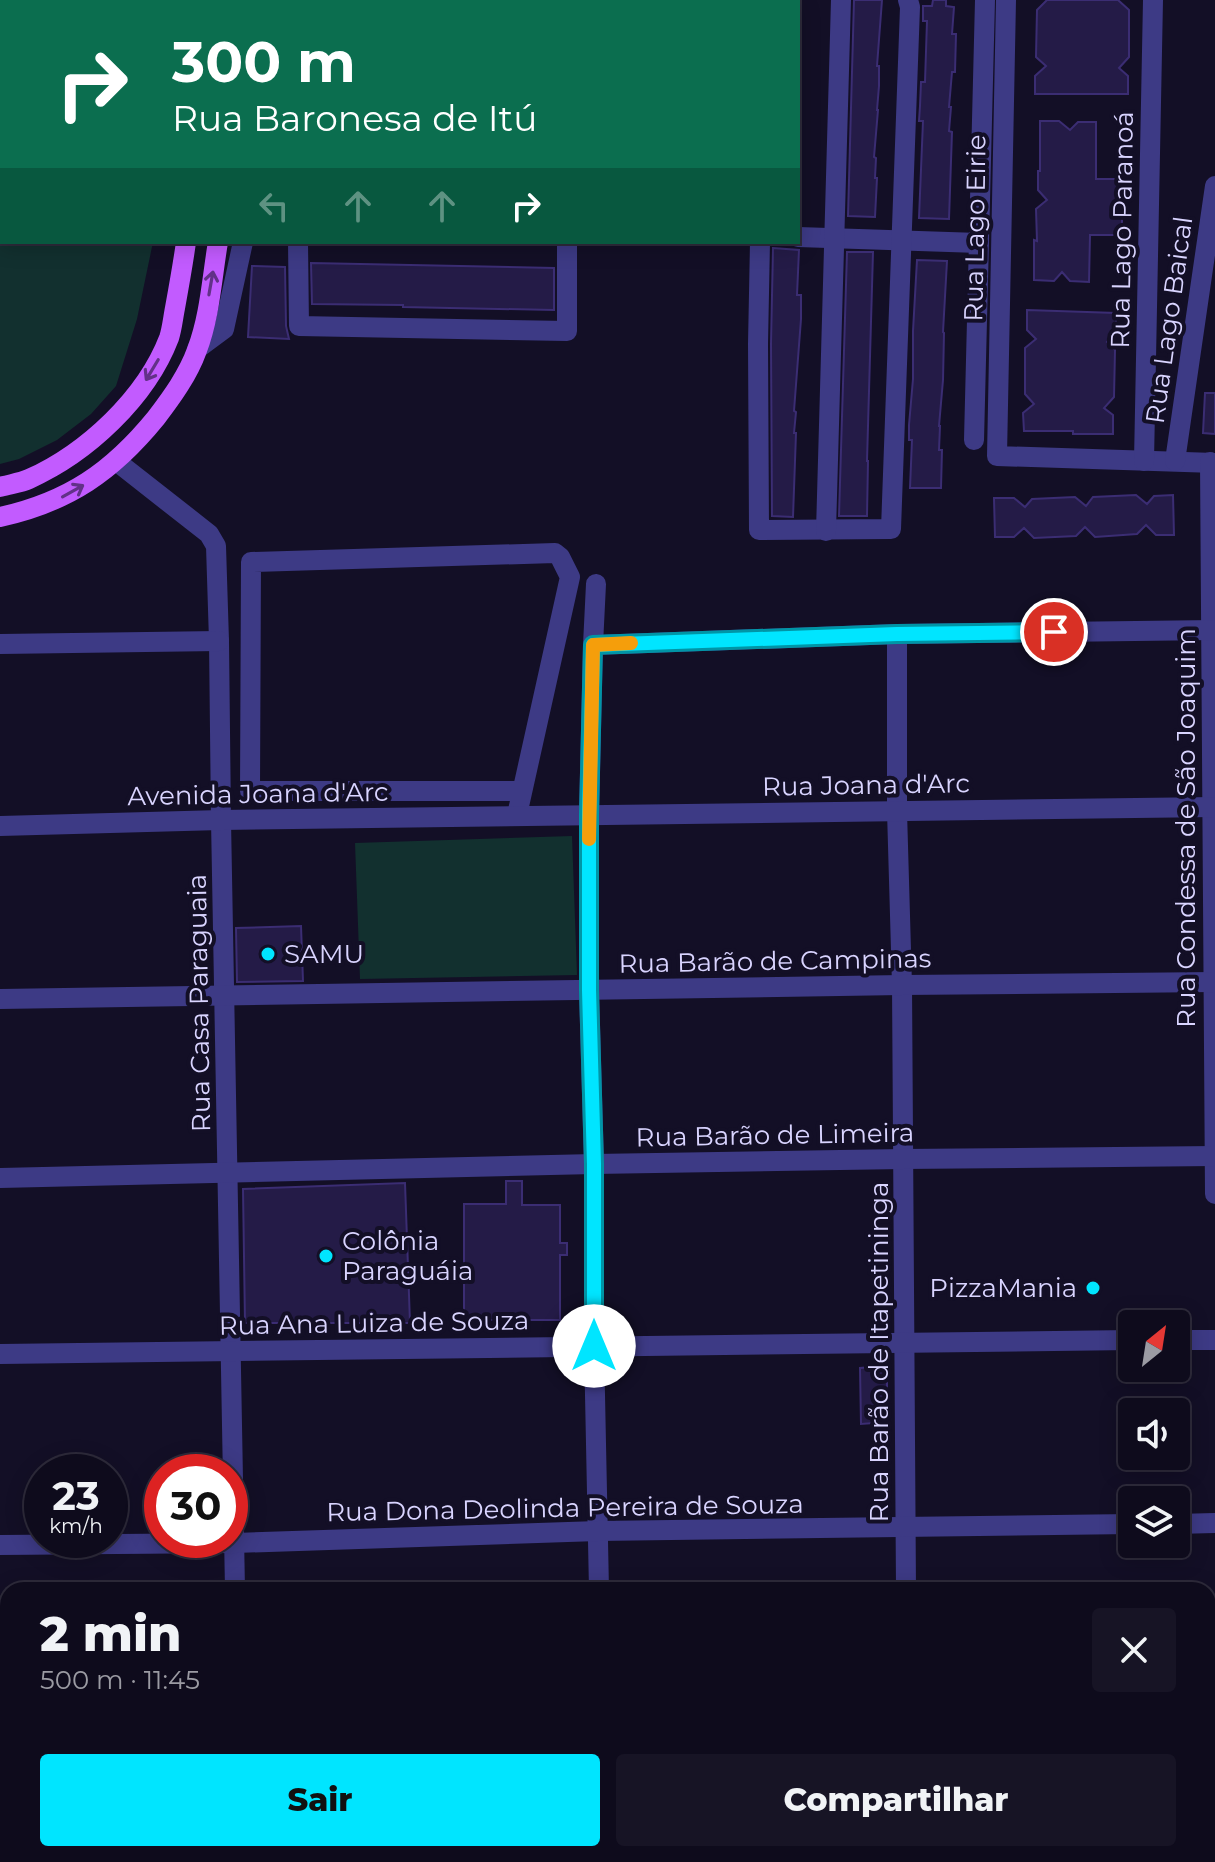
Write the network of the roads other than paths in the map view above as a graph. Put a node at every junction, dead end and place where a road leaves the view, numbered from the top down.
1 (841, 0) edge
2 (908, 0) edge
3 (985, 0) edge
4 (1006, 0) edge
5 (1153, 0) edge
6 (1215, 186) edge
7 (1213, 216) edge
8 (800, 237) edge
9 (834, 238) junction
10 (903, 241) junction
11 (979, 243) junction
12 (186, 244) edge
13 (218, 244) edge
14 (243, 244) edge
15 (298, 244) edge
16 (567, 244) edge
17 (760, 244) edge
18 (197, 349) junction
19 (974, 440) dead end
20 (116, 461) junction
21 (1144, 461) junction
22 (1175, 461) junction
23 (1212, 462) edge
24 (0, 487) edge
25 (0, 517) edge
26 (826, 531) junction
27 (596, 584) dead end
28 (1213, 630) edge
29 (897, 634) junction
30 (219, 641) junction
31 (0, 644) edge
32 (593, 645) junction
33 (521, 791) junction
34 (1213, 807) edge
35 (897, 811) junction
36 (517, 815) junction
37 (589, 815) junction
38 (221, 820) junction
39 (0, 826) edge
40 (1214, 982) edge
41 (902, 985) junction
42 (589, 990) junction
43 (225, 995) junction
44 (0, 999) edge
45 (1215, 1156) edge
46 (903, 1159) junction
47 (594, 1164) junction
48 (228, 1174) junction
49 (0, 1178) edge
50 (1215, 1194) edge
51 (1118, 1340) edge
52 (1190, 1340) edge
53 (1215, 1340) edge
54 (903, 1342) junction
55 (594, 1346) junction
56 (231, 1351) junction
57 (0, 1354) edge
58 (233, 1454) edge
59 (1215, 1523) edge
60 (1118, 1524) edge
61 (1190, 1524) edge
62 (906, 1527) junction
63 (598, 1531) junction
64 (248, 1543) edge
65 (144, 1544) edge
66 (0, 1545) edge
67 (235, 1558) edge
68 (235, 1582) edge
69 (599, 1582) edge
70 (906, 1582) edge

1 - 9 street
2 - 10 street
3 - 11 street
4 - 21 street, Rua Lago Eirie
5 - 21 street, Rua Lago Paranoá
6 - 7 street, Rua Lago Baical
7 - 22 street, Rua Lago Baical
8 - 9 street
9 - 10 street
9 - 26 street
10 - 11 street
10 - 26 street
11 - 19 street
12 -> 24 main road
18 -> 13 main road
14 - 18 street
15 - 16 street
17 - 26 street
18 - 20 main road
25 -> 20 main road
20 - 30 street, Rua Casa Paraguaia
21 - 22 street
22 - 23 street
23 - 28 street, Rua Condessa de São Joaquim
27 - 32 street
28 - 29 street
28 - 34 street, Rua Condessa de São Joaquim
29 - 32 street
29 - 35 street, Rua Barão de Itapetininga
30 - 31 street
30 - 38 street, Rua Casa Paraguaia
32 - 37 street
33 - 33 street
33 - 36 street
34 - 35 street, Rua Joana d'Arc
34 - 40 street, Rua Condessa de São Joaquim
35 - 37 street, Rua Joana d'Arc
35 - 41 street, Rua Barão de Itapetininga
36 - 37 street, Rua Joana d'Arc
36 - 38 street, Avenida Joana d'Arc
37 - 42 street
38 - 39 street, Avenida Joana d'Arc
38 - 43 street, Rua Casa Paraguaia
40 - 41 street, Rua Barão de Campinas
40 - 45 street, Rua Condessa de São Joaquim
41 - 42 street, Rua Barão de Campinas
41 - 46 street, Rua Barão de Itapetininga
42 - 43 street, Rua Barão de Campinas
42 - 47 street
43 - 44 street, Rua Barão de Campinas
43 - 48 street, Rua Casa Paraguaia
45 - 46 street, Rua Barão de Limeira
45 - 50 street, Rua Condessa de São Joaquim
46 - 47 street, Rua Barão de Limeira
46 - 54 street, Rua Barão de Itapetininga
47 - 48 street, Rua Barão de Limeira
47 - 55 street
48 - 49 street, Rua Barão de Limeira
48 - 56 street, Rua Casa Paraguaia
51 - 54 street, Rua Ana Luiza de Souza
52 - 53 street
54 - 55 street, Rua Ana Luiza de Souza
54 - 62 street, Rua Barão de Itapetininga
55 - 56 street, Rua Ana Luiza de Souza
55 - 63 street
56 - 57 street, Rua Ana Luiza de Souza
56 - 58 street, Rua Casa Paraguaia
59 - 61 street
60 - 62 street, Rua Dona Deolinda Pereira de Souza
62 - 63 street, Rua Dona Deolinda Pereira de Souza
62 - 70 street, Rua Barão de Itapetininga
63 - 64 street, Rua Dona Deolinda Pereira de Souza
63 - 69 street
65 - 66 street, Rua Dona Deolinda Pereira de Souza
67 - 68 street, Rua Casa Paraguaia

